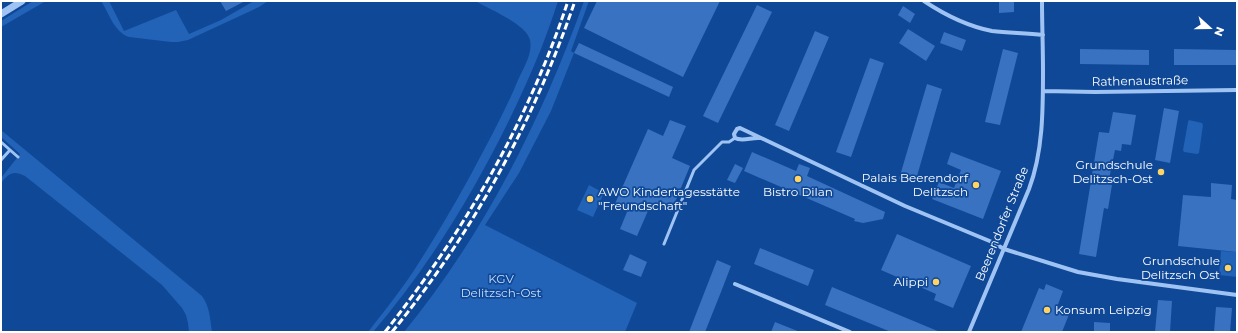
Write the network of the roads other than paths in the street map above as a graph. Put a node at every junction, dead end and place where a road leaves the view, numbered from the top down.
1 (22, 1) edge
2 (924, 1) edge
3 (1042, 1) edge
4 (1, 14) edge
5 (1043, 35) junction
6 (1237, 90) edge
7 (1043, 91) junction
8 (735, 138) junction
9 (760, 138) junction
10 (1, 142) edge
11 (10, 150) junction
12 (18, 157) dead end
13 (1, 160) edge
14 (664, 244) dead end
15 (1004, 249) junction
16 (735, 284) dead end
17 (1237, 295) edge
18 (850, 332) edge
19 (969, 332) edge

1 - 4 street
2 - 5 street
3 - 5 street, Beerendorfer Straße
5 - 7 street, Beerendorfer Straße
6 - 7 street, Rathenaustraße
7 - 15 street, Beerendorfer Straße
8 - 9 street
8 - 9 street
8 - 14 lane
9 - 15 street
10 - 11 lane
11 - 12 lane
11 - 13 lane
15 - 17 street
15 - 19 street, Beerendorfer Straße
16 - 18 street

